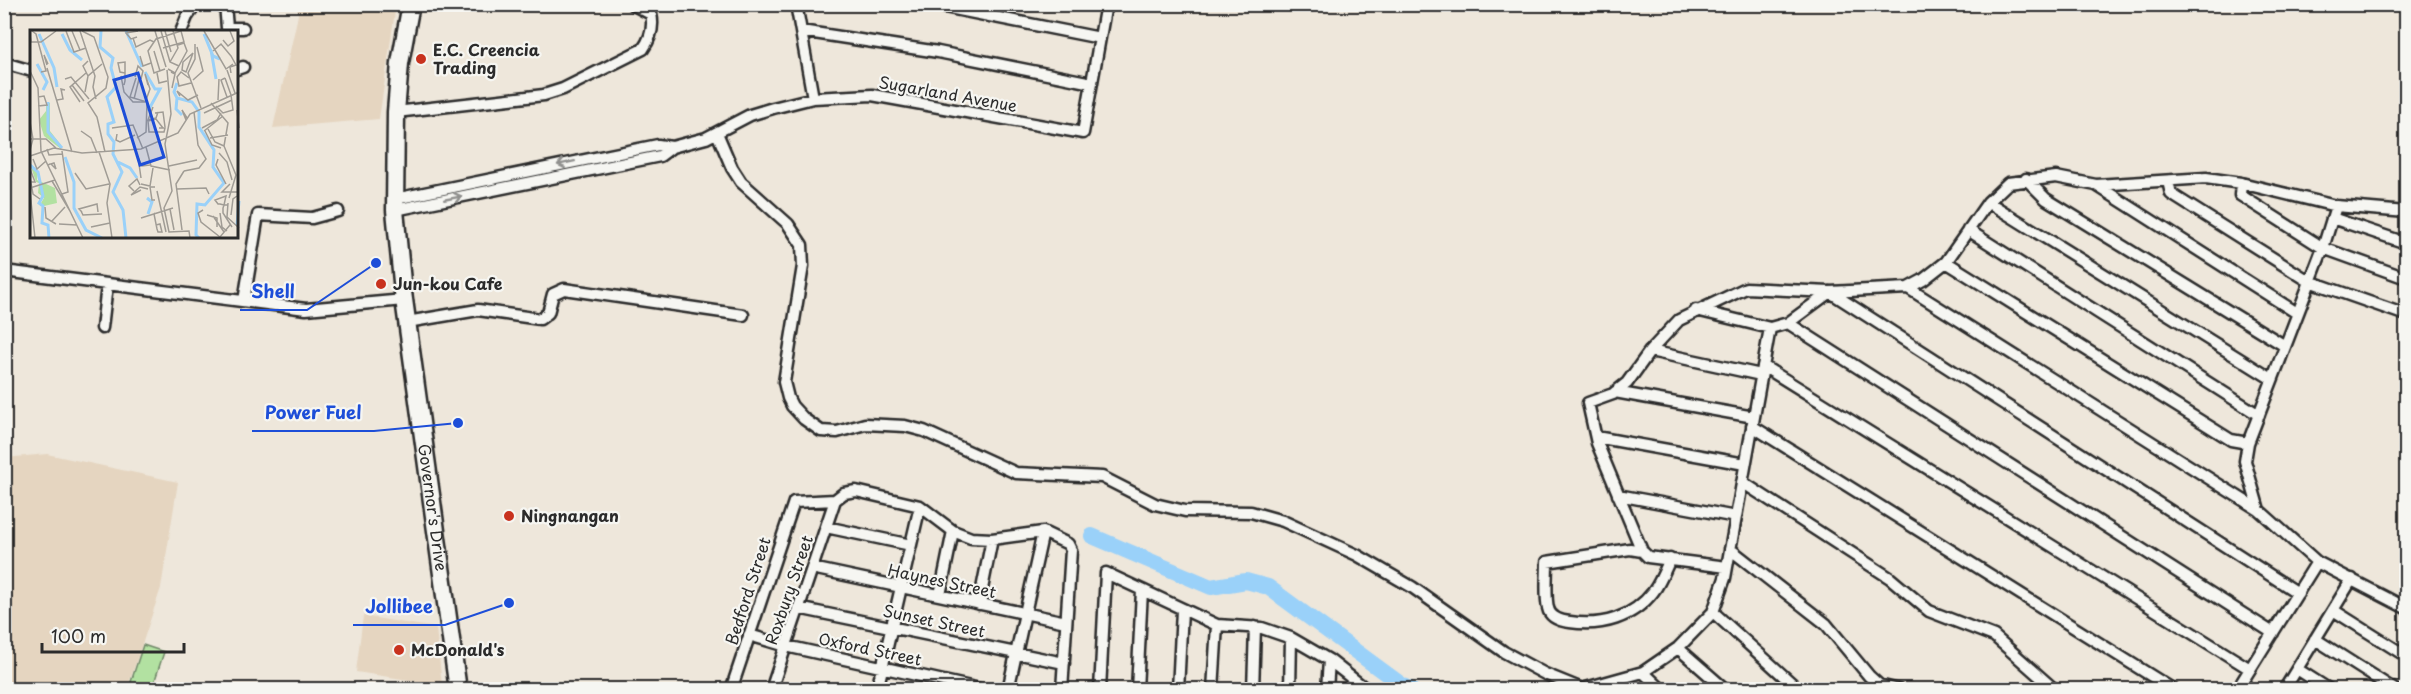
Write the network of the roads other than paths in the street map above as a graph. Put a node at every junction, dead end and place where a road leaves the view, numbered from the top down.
1 (196, 4) edge
2 (225, 4) edge
3 (411, 4) edge
4 (632, 4) edge
5 (796, 4) edge
6 (929, 4) edge
7 (1106, 4) edge
8 (243, 28) dead end
9 (182, 30) edge
10 (801, 31) junction
11 (1100, 38) junction
12 (4, 63) edge
13 (30, 70) edge
14 (1092, 83) junction
15 (813, 98) junction
16 (396, 112) junction
17 (717, 133) junction
18 (2026, 179) junction
19 (2168, 181) junction
20 (2241, 183) junction
21 (2096, 185) junction
22 (1988, 202) junction
23 (395, 204) junction
24 (2336, 206) junction
25 (338, 211) dead end
26 (2406, 212) edge
27 (2332, 218) junction
28 (1968, 230) junction
29 (2406, 243) edge
30 (2323, 248) junction
31 (1946, 262) junction
32 (4, 271) edge
33 (2406, 278) edge
34 (2309, 281) junction
35 (107, 285) junction
36 (1908, 288) junction
37 (1830, 292) junction
38 (404, 300) junction
39 (244, 301) junction
40 (1696, 310) junction
41 (2297, 313) junction
42 (743, 315) dead end
43 (2406, 315) edge
44 (1788, 323) junction
45 (102, 328) dead end
46 (1770, 328) junction
47 (409, 329) junction
48 (2285, 346) junction
49 (1650, 351) junction
50 (1762, 370) junction
51 (2272, 379) junction
52 (1615, 392) junction
53 (2259, 415) junction
54 (1753, 422) junction
55 (1596, 438) junction
56 (2248, 442) junction
57 (1745, 464) junction
58 (1742, 482) junction
59 (1618, 495) junction
60 (835, 500) junction
61 (920, 506) junction
62 (2259, 510) junction
63 (1736, 517) junction
64 (826, 527) junction
65 (953, 531) junction
66 (1042, 532) junction
67 (992, 539) junction
68 (911, 545) junction
69 (1730, 549) junction
70 (1641, 551) junction
71 (1670, 559) junction
72 (2318, 562) junction
73 (1726, 567) junction
74 (812, 568) junction
75 (2352, 579) junction
76 (901, 587) junction
77 (1142, 590) junction
78 (2298, 593) junction
79 (940, 595) junction
80 (979, 604) junction
81 (798, 608) junction
82 (2406, 608) edge
83 (1182, 610) junction
84 (2333, 610) junction
85 (1713, 612) junction
86 (1025, 614) junction
87 (1066, 622) junction
88 (1217, 625) junction
89 (1255, 627) junction
90 (891, 628) junction
91 (2273, 633) junction
92 (749, 635) junction
93 (1291, 638) junction
94 (2315, 639) junction
95 (786, 646) junction
96 (1678, 648) junction
97 (1016, 654) junction
98 (2406, 656) edge
99 (1329, 660) junction
100 (1064, 663) junction
101 (882, 667) junction
102 (2250, 669) junction
103 (2297, 669) junction
104 (1643, 672) junction
105 (774, 689) edge
106 (1365, 689) edge
107 (1587, 689) edge
108 (458, 690) edge
109 (731, 690) edge
110 (877, 690) edge
111 (984, 690) edge
112 (1008, 690) edge
113 (1062, 690) edge
114 (1100, 690) edge
115 (1137, 690) edge
116 (1178, 690) edge
117 (1213, 690) edge
118 (1253, 690) edge
119 (1290, 690) edge
120 (1327, 690) edge
121 (1662, 690) edge
122 (1726, 690) edge
123 (1799, 690) edge
124 (1899, 690) edge
125 (2055, 690) edge
126 (2174, 690) edge
127 (2237, 690) edge
128 (2284, 690) edge
129 (2330, 690) edge
130 (2395, 690) edge

1 - 9 street
2 - 8 street
3 - 16 main road, Governor's Drive
4 - 16 street
5 - 10 street
6 - 11 street
7 - 11 street
10 - 14 street
10 - 15 street
11 - 14 street
12 - 13 street
14 - 15 street, Sugarland Avenue
15 - 17 street, Sugarland Avenue
16 - 23 main road, Governor's Drive
17 - 23 street, Sugarland Avenue
17 - 107 street
18 - 21 street
18 - 22 street
18 - 48 street
19 - 20 street
19 - 21 street
19 - 34 street
20 - 24 street
20 - 30 street
21 - 41 street
22 - 28 street
22 - 51 street
23 - 38 main road, Governor's Drive
24 - 26 street
24 - 27 street
25 - 39 street
27 - 29 street
27 - 30 street
28 - 31 street
28 - 53 street
30 - 33 street
30 - 34 street
31 - 36 street
31 - 56 street
32 - 35 street
34 - 41 street
34 - 43 street
35 - 39 street
35 - 45 street
36 - 37 street
36 - 62 street
37 - 40 street
37 - 44 street
37 - 78 street
38 - 39 street
38 - 47 main road, Governor's Drive
40 - 46 street
40 - 49 street
41 - 48 street
42 - 47 street
44 - 46 street
44 - 91 street
46 - 50 street
47 - 108 main road, Governor's Drive
48 - 51 street
49 - 50 street
49 - 52 street
50 - 54 street
50 - 102 street
51 - 53 street
52 - 54 street
52 - 55 street
53 - 56 street
54 - 57 street
54 - 126 street
55 - 57 street
55 - 59 street
56 - 62 street
57 - 58 street
58 - 63 street
58 - 125 street
59 - 63 street
59 - 70 street
60 - 61 street
60 - 64 street, Roxbury Street
60 - 92 street, Bedford Street
61 - 65 street
61 - 68 street
62 - 72 street
63 - 69 street
64 - 68 street
64 - 74 street, Roxbury Street
65 - 67 street
65 - 79 street
66 - 67 street
66 - 86 street
66 - 87 street
67 - 80 street
68 - 76 street
69 - 73 street
69 - 124 street
70 - 71 street
70 - 71 street
71 - 73 street
72 - 75 street
72 - 78 street
73 - 85 street
74 - 76 street, Haynes Street
74 - 81 street, Roxbury Street
75 - 82 street
75 - 84 street
76 - 79 street, Haynes Street
76 - 90 street
77 - 83 street
77 - 114 street
77 - 115 street
78 - 91 street
79 - 80 street, Haynes Street
80 - 86 street, Haynes Street
81 - 90 street, Sunset Street
81 - 95 street, Roxbury Street
83 - 88 street
83 - 116 street
84 - 94 street
84 - 98 street
85 - 96 street
85 - 123 street
86 - 87 street, Haynes Street
86 - 97 street
87 - 100 street
88 - 89 street
88 - 117 street
89 - 93 street
89 - 118 street
90 - 97 street, Sunset Street
90 - 101 street
91 - 102 street
92 - 95 street, Oxford Street
92 - 109 street, Bedford Street
93 - 99 street
93 - 119 street
94 - 103 street
94 - 130 street
95 - 101 street, Oxford Street
95 - 105 street, Roxbury Street
96 - 104 street
96 - 122 street
97 - 100 street, Sunset Street
97 - 112 street
99 - 106 street
99 - 120 street
100 - 113 street
101 - 110 street
101 - 111 street, Oxford Street
102 - 127 street
103 - 128 street
103 - 129 street
104 - 107 street
104 - 121 street

